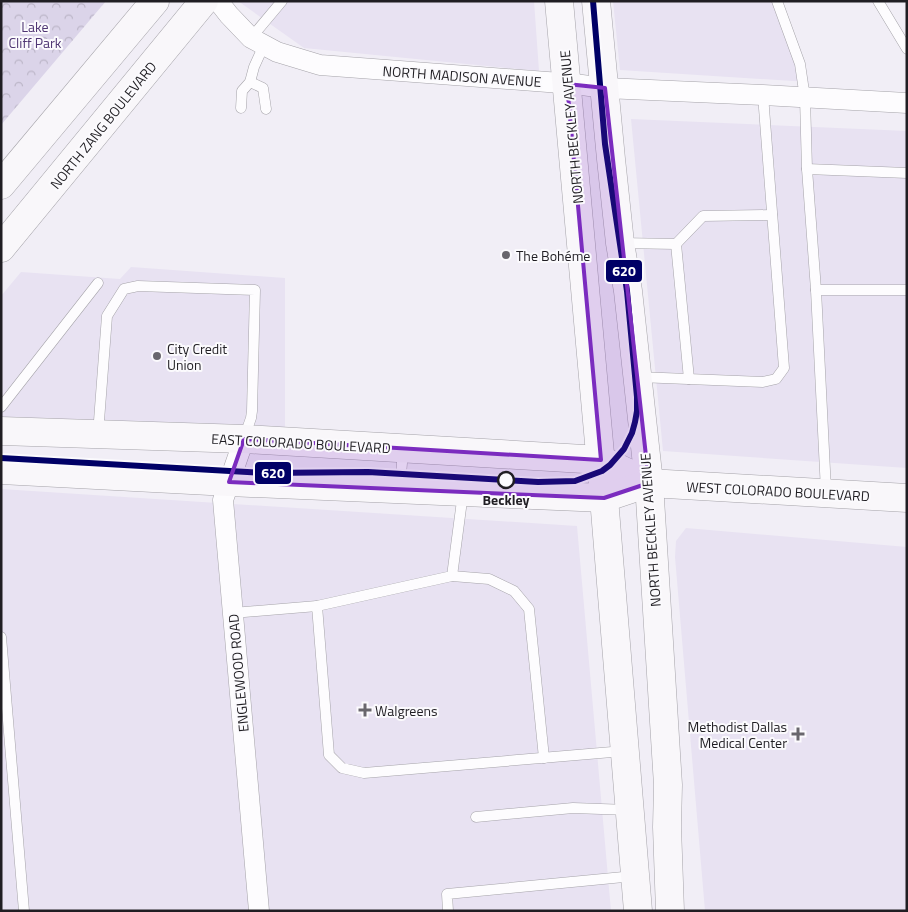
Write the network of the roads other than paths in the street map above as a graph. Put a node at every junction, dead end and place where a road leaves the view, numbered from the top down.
1 (155, 1) edge
2 (204, 1) edge
3 (218, 1) edge
4 (282, 1) edge
5 (559, 1) edge
6 (596, 1) edge
7 (777, 1) edge
8 (878, 1) edge
9 (258, 41) junction
10 (907, 48) edge
11 (250, 82) junction
12 (567, 84) junction
13 (605, 88) junction
14 (763, 95) junction
15 (805, 98) junction
16 (907, 104) edge
17 (241, 108) dead end
18 (266, 109) dead end
19 (808, 168) junction
20 (907, 173) edge
21 (1, 185) edge
22 (772, 215) junction
23 (620, 242) junction
24 (676, 244) junction
25 (1, 248) edge
26 (98, 283) dead end
27 (816, 290) junction
28 (907, 290) edge
29 (636, 377) junction
30 (689, 379) junction
31 (1, 407) edge
32 (1, 431) edge
33 (98, 434) junction
34 (244, 439) junction
35 (403, 448) junction
36 (601, 460) junction
37 (1, 470) edge
38 (229, 482) junction
39 (649, 483) junction
40 (400, 489) junction
41 (463, 492) junction
42 (826, 494) junction
43 (604, 498) junction
44 (907, 498) edge
45 (452, 576) junction
46 (317, 606) junction
47 (233, 613) junction
48 (1, 637) edge
49 (625, 750) junction
50 (544, 758) junction
51 (630, 810) junction
52 (476, 817) dead end
53 (635, 876) junction
54 (24, 911) edge
55 (259, 911) edge
56 (448, 911) edge
57 (638, 911) edge
58 (670, 911) edge

1 - 21 main road
2 - 25 main road, NORTH ZANG BOULEVARD
3 - 9 street, NORTH MADISON AVENUE
4 - 9 lane
5 - 12 main road, NORTH BECKLEY AVENUE
6 - 13 main road, NORTH BECKLEY AVENUE
7 - 15 lane
8 - 10 lane
9 - 11 lane
9 - 12 street, NORTH MADISON AVENUE
11 - 17 lane
11 - 18 lane
12 - 13 street, NORTH MADISON AVENUE
12 - 36 main road, NORTH BECKLEY AVENUE
13 - 14 street, NORTH MADISON AVENUE
13 - 23 main road, NORTH BECKLEY AVENUE
14 - 15 street, NORTH MADISON AVENUE
14 - 22 lane
15 - 16 street, NORTH MADISON AVENUE
15 - 19 lane
19 - 20 lane
19 - 27 lane
22 - 24 lane
22 - 30 lane
23 - 24 lane
23 - 29 main road, NORTH BECKLEY AVENUE
24 - 30 lane
26 - 31 lane
27 - 28 lane
27 - 42 lane
29 - 30 lane
29 - 39 main road, NORTH BECKLEY AVENUE
32 - 33 main road, EAST COLORADO BOULEVARD
33 - 34 main road, EAST COLORADO BOULEVARD
33 - 34 lane
34 - 35 main road, EAST COLORADO BOULEVARD
34 - 38 street, ENGLEWOOD ROAD
35 - 36 main road, EAST COLORADO BOULEVARD
35 - 40 lane
36 - 39 main road, WEST COLORADO BOULEVARD
36 - 43 main road, NORTH BECKLEY AVENUE
37 - 38 main road
38 - 40 main road
38 - 47 street, ENGLEWOOD ROAD
39 - 42 main road, WEST COLORADO BOULEVARD
39 - 43 main road, WEST COLORADO BOULEVARD
39 - 58 main road, NORTH BECKLEY AVENUE
40 - 41 main road
41 - 43 main road
41 - 45 lane
42 - 44 main road, WEST COLORADO BOULEVARD
43 - 49 main road, NORTH BECKLEY AVENUE
45 - 46 lane
45 - 50 lane
46 - 47 lane
46 - 50 lane
47 - 55 street, ENGLEWOOD ROAD
48 - 54 lane
49 - 50 lane
49 - 51 main road, NORTH BECKLEY AVENUE
51 - 52 lane
51 - 53 main road, NORTH BECKLEY AVENUE
53 - 56 lane
53 - 57 main road, NORTH BECKLEY AVENUE

